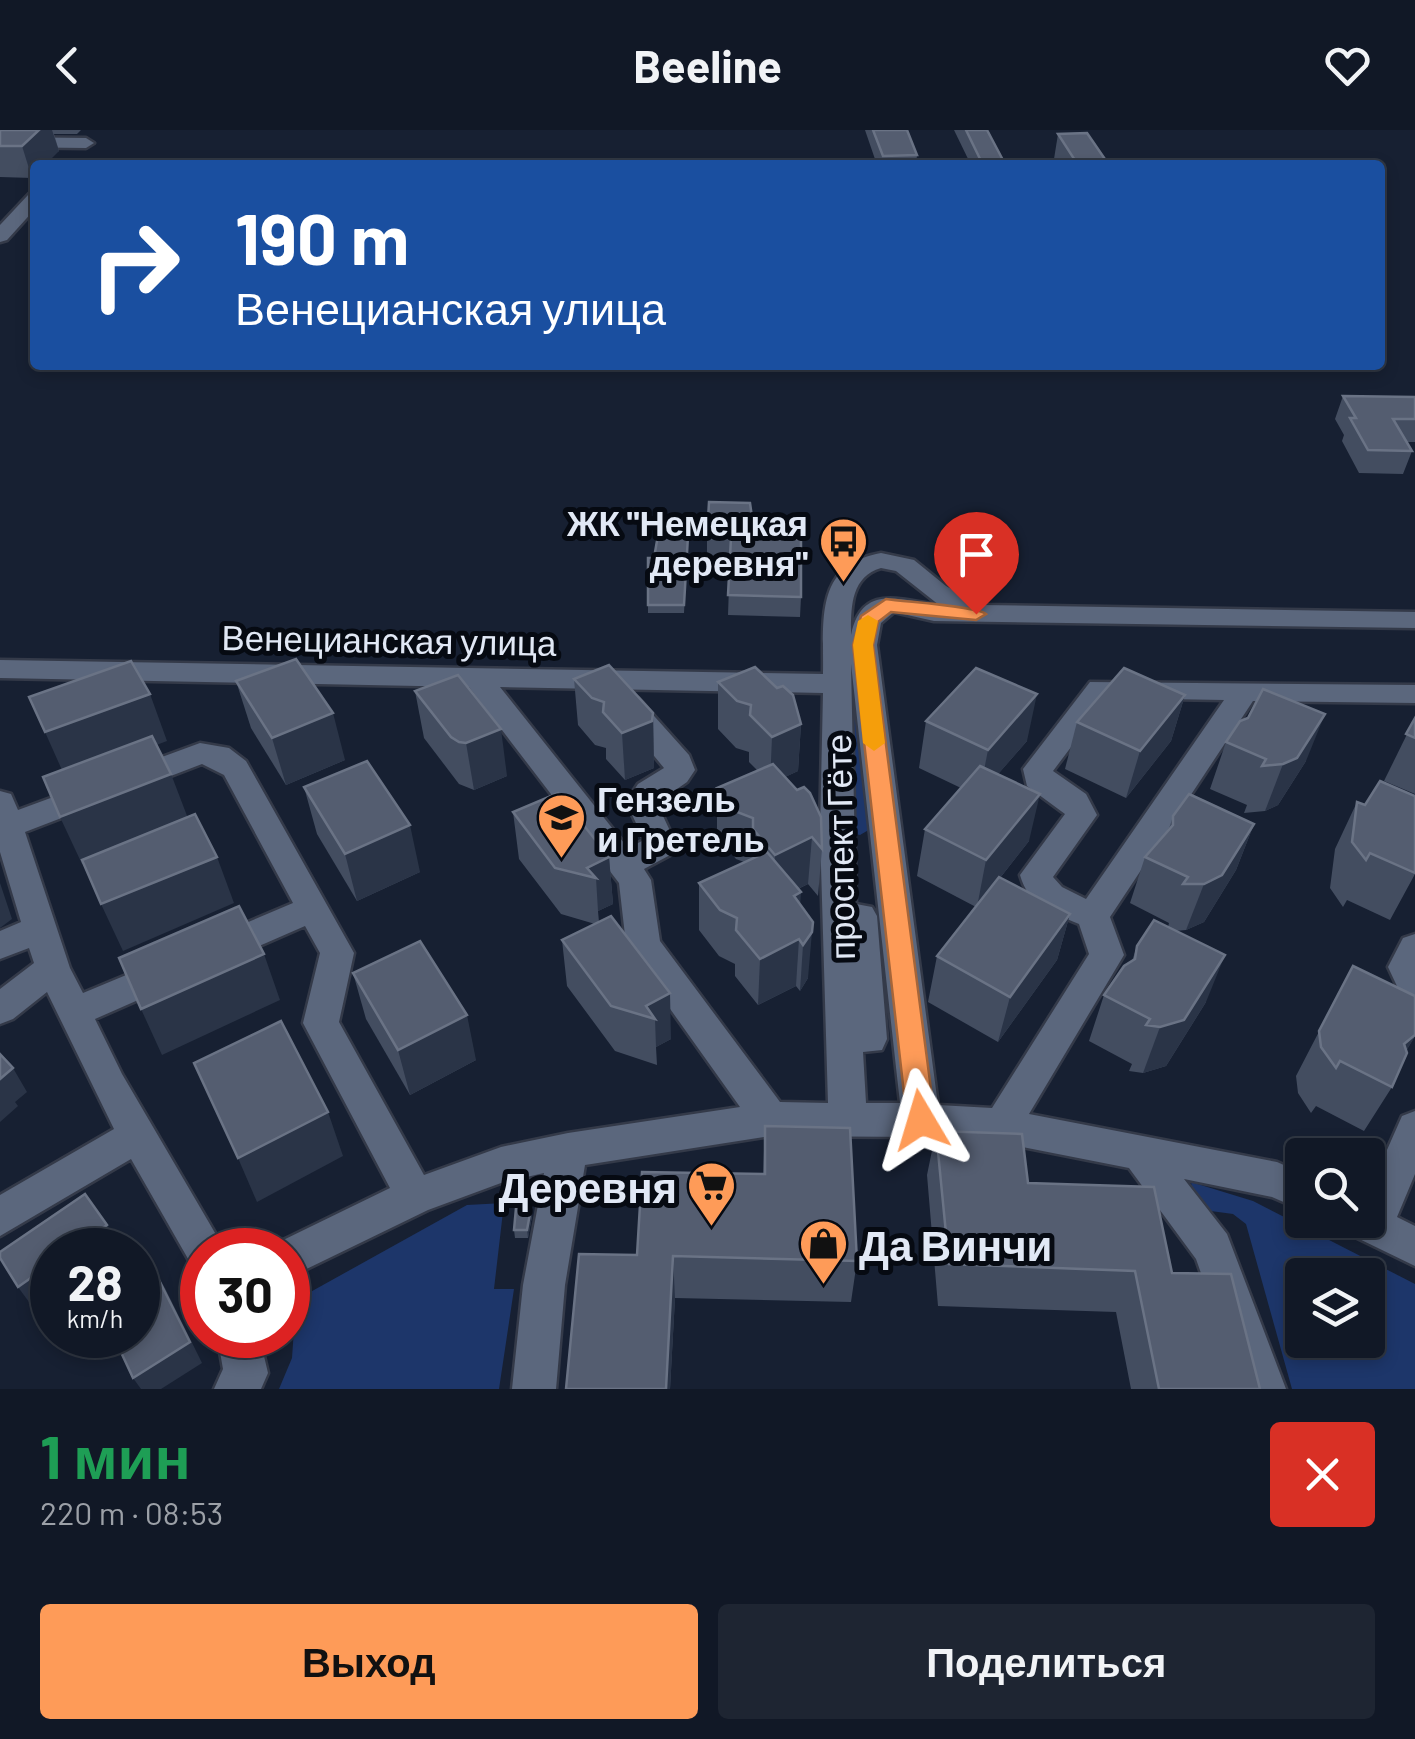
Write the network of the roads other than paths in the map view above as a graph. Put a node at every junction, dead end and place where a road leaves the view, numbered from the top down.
1 (92, 137) edge
2 (0, 142) edge
3 (0, 160) edge
4 (30, 203) edge
5 (0, 236) edge
6 (851, 578) junction
7 (926, 583) junction
8 (887, 605) junction
9 (976, 614) junction
10 (1415, 620) edge
11 (4, 675) edge
12 (478, 679) junction
13 (606, 681) junction
14 (836, 684) junction
15 (1246, 690) junction
16 (1415, 694) edge
17 (4, 814) edge
18 (884, 831) junction
19 (836, 832) junction
20 (623, 865) junction
21 (311, 909) junction
22 (1093, 916) junction
23 (40, 928) junction
24 (0, 946) edge
25 (1415, 948) edge
26 (53, 968) junction
27 (1415, 989) edge
28 (0, 1009) edge
29 (74, 1013) junction
30 (770, 1119) junction
31 (848, 1120) junction
32 (921, 1120) junction
33 (1002, 1126) junction
34 (1415, 1128) edge
35 (137, 1136) junction
36 (568, 1150) junction
37 (1141, 1154) junction
38 (1285, 1184) edge
39 (1385, 1187) edge
40 (415, 1196) junction
41 (0, 1217) edge
42 (192, 1228) edge
43 (1385, 1232) edge
44 (1415, 1247) edge
45 (310, 1248) edge
46 (243, 1358) edge
47 (236, 1389) edge
48 (534, 1389) edge
49 (1264, 1389) edge

1 - 2 street
1 - 3 street
4 - 5 street
6 - 7 street
6 - 8 street
6 - 14 street, проспект Гёте
7 - 8 street
7 - 9 street
8 - 9 street
8 - 18 street, проспект Гёте
9 - 10 street
11 - 12 street, Венецианская улица
12 - 13 street, Венецианская улица
12 - 20 street
13 - 14 street, Венецианская улица
13 - 20 street
14 - 19 street, проспект Гёте
15 - 16 street
15 - 22 street
15 - 22 street
17 - 21 street
17 - 23 street
18 - 19 street
18 - 32 street, проспект Гёте
19 - 31 street, проспект Гёте
20 - 30 street
21 - 29 street
21 - 40 street
22 - 33 street
23 - 24 street
23 - 26 street
25 - 27 street
26 - 28 street
26 - 29 street
29 - 35 street
30 - 31 street
30 - 36 street
31 - 32 street
32 - 33 street
33 - 37 street
34 - 39 street
35 - 41 street
35 - 42 street
36 - 40 street
36 - 48 street
37 - 38 street
37 - 49 street
40 - 45 street
43 - 44 street
46 - 47 street

